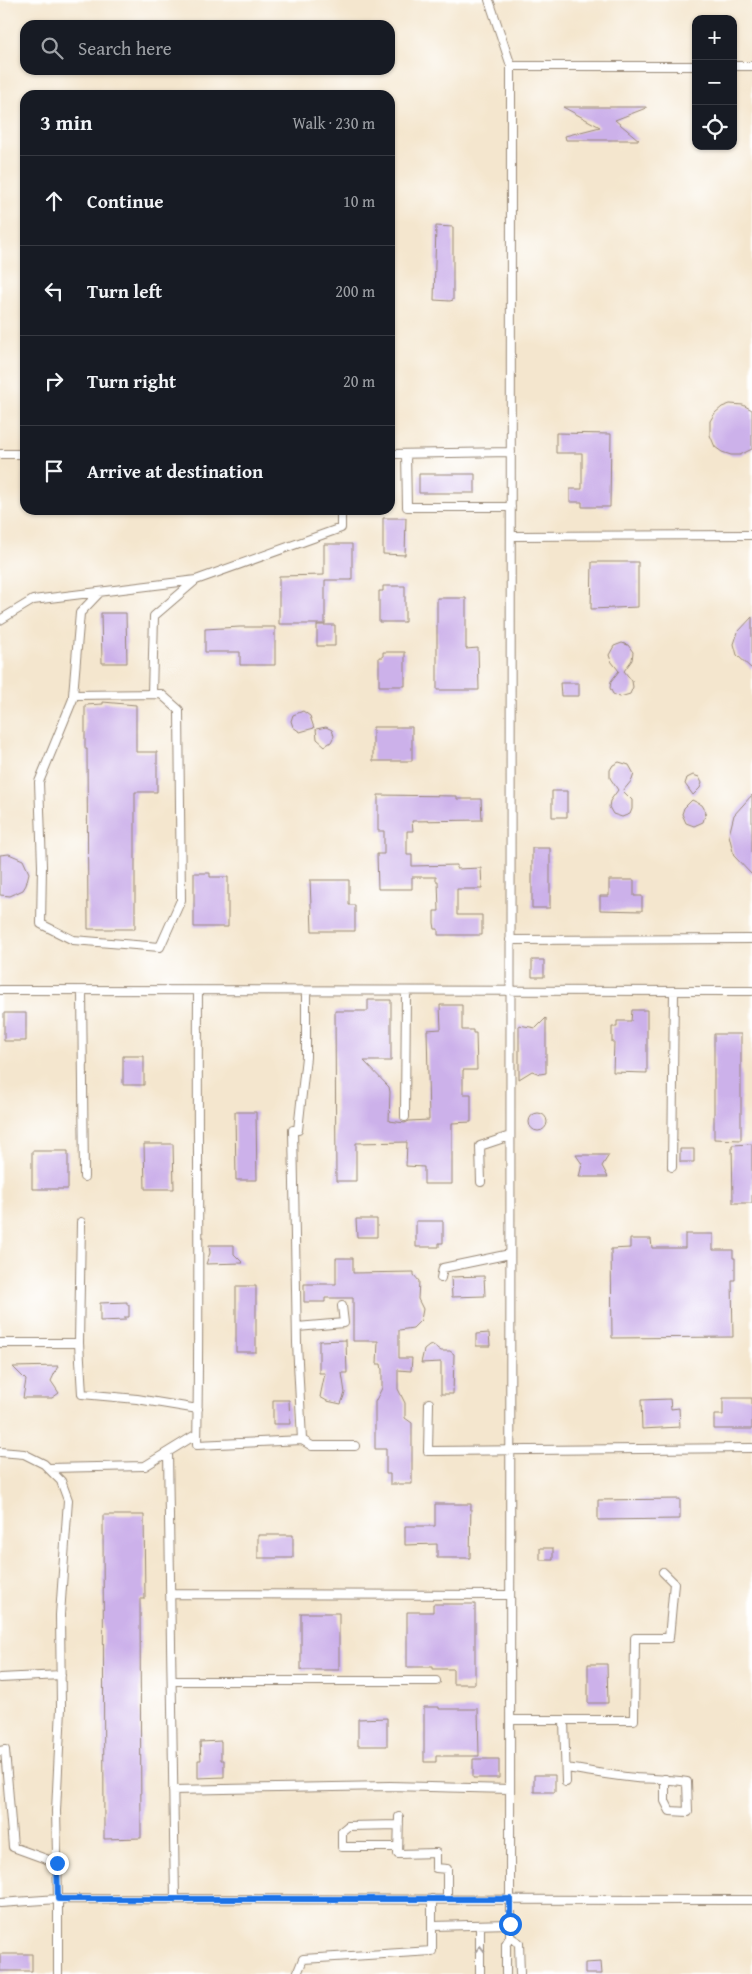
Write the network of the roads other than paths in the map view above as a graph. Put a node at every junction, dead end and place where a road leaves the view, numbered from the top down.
1 (490, 0) edge
2 (511, 66) junction
3 (692, 66) edge
4 (737, 66) edge
5 (752, 66) edge
6 (511, 452) junction
7 (0, 454) edge
8 (20, 454) edge
9 (395, 454) edge
10 (406, 454) junction
11 (511, 507) junction
12 (341, 515) edge
13 (752, 535) edge
14 (511, 536) junction
15 (196, 580) junction
16 (100, 592) junction
17 (0, 620) edge
18 (152, 694) junction
19 (73, 695) junction
20 (752, 939) edge
21 (510, 940) junction
22 (0, 990) edge
23 (82, 990) junction
24 (198, 990) junction
25 (674, 990) junction
26 (752, 990) edge
27 (306, 991) junction
28 (406, 991) junction
29 (510, 991) junction
30 (405, 1117) dead end
31 (510, 1136) junction
32 (672, 1167) dead end
33 (84, 1177) dead end
34 (481, 1182) dead end
35 (81, 1222) dead end
36 (510, 1254) junction
37 (440, 1278) dead end
38 (342, 1306) dead end
39 (297, 1327) junction
40 (0, 1343) edge
41 (79, 1343) junction
42 (429, 1403) dead end
43 (198, 1409) junction
44 (197, 1434) junction
45 (302, 1440) junction
46 (355, 1446) dead end
47 (752, 1448) edge
48 (510, 1450) junction
49 (0, 1452) edge
50 (168, 1452) junction
51 (49, 1468) junction
52 (663, 1572) dead end
53 (170, 1594) junction
54 (510, 1595) junction
55 (61, 1676) junction
56 (0, 1678) edge
57 (172, 1681) junction
58 (436, 1681) dead end
59 (510, 1720) junction
60 (564, 1720) junction
61 (0, 1750) edge
62 (566, 1768) junction
63 (666, 1779) junction
64 (566, 1782) dead end
65 (173, 1790) junction
66 (510, 1790) junction
67 (398, 1847) junction
68 (57, 1863) junction
69 (58, 1899) junction
70 (174, 1899) junction
71 (432, 1899) junction
72 (448, 1899) junction
73 (510, 1899) junction
74 (752, 1900) edge
75 (0, 1903) edge
76 (480, 1924) junction
77 (510, 1924) junction
78 (432, 1926) junction
79 (510, 1938) junction
80 (58, 1974) edge
81 (297, 1974) edge
82 (480, 1974) edge
83 (506, 1974) edge
84 (520, 1974) edge

1 - 2 lane
2 - 3 lane
2 - 6 lane
4 - 5 lane
6 - 10 lane
6 - 11 lane
7 - 8 lane
9 - 10 lane
10 - 11 lane
11 - 14 lane
12 - 15 lane
13 - 14 lane
14 - 21 lane
15 - 16 lane
15 - 18 lane
16 - 17 lane
16 - 19 lane
18 - 19 lane
18 - 19 lane
20 - 21 lane
21 - 29 lane
22 - 23 lane
23 - 24 lane
23 - 33 lane
24 - 27 lane
24 - 43 lane
25 - 26 lane
25 - 29 lane
25 - 32 lane
27 - 28 lane
27 - 39 lane
28 - 29 lane
28 - 30 lane
29 - 31 lane
31 - 34 lane
31 - 36 lane
35 - 41 lane
36 - 37 lane
36 - 48 lane
38 - 39 lane
39 - 45 lane
40 - 41 lane
41 - 43 lane
42 - 48 lane
43 - 44 lane
44 - 45 lane
44 - 50 lane
45 - 46 lane
47 - 48 lane
48 - 54 lane
49 - 51 lane
50 - 51 lane
50 - 53 lane
51 - 55 lane
52 - 60 lane
53 - 54 lane
53 - 57 lane
54 - 59 lane
55 - 56 lane
55 - 68 lane
57 - 58 lane
57 - 65 lane
59 - 60 lane
59 - 66 lane
60 - 62 lane
61 - 68 lane
62 - 63 lane
62 - 64 lane
63 - 63 lane
65 - 66 lane
65 - 70 lane
66 - 73 lane
67 - 67 lane
67 - 72 lane
68 - 69 lane
69 - 70 lane
69 - 75 lane
69 - 80 lane
70 - 71 lane
71 - 72 lane
71 - 78 lane
72 - 73 lane
73 - 74 lane
73 - 77 lane
76 - 77 lane
76 - 78 lane
82 -> 76 lane
77 - 79 lane
78 - 81 lane
79 - 83 lane
79 - 84 lane

